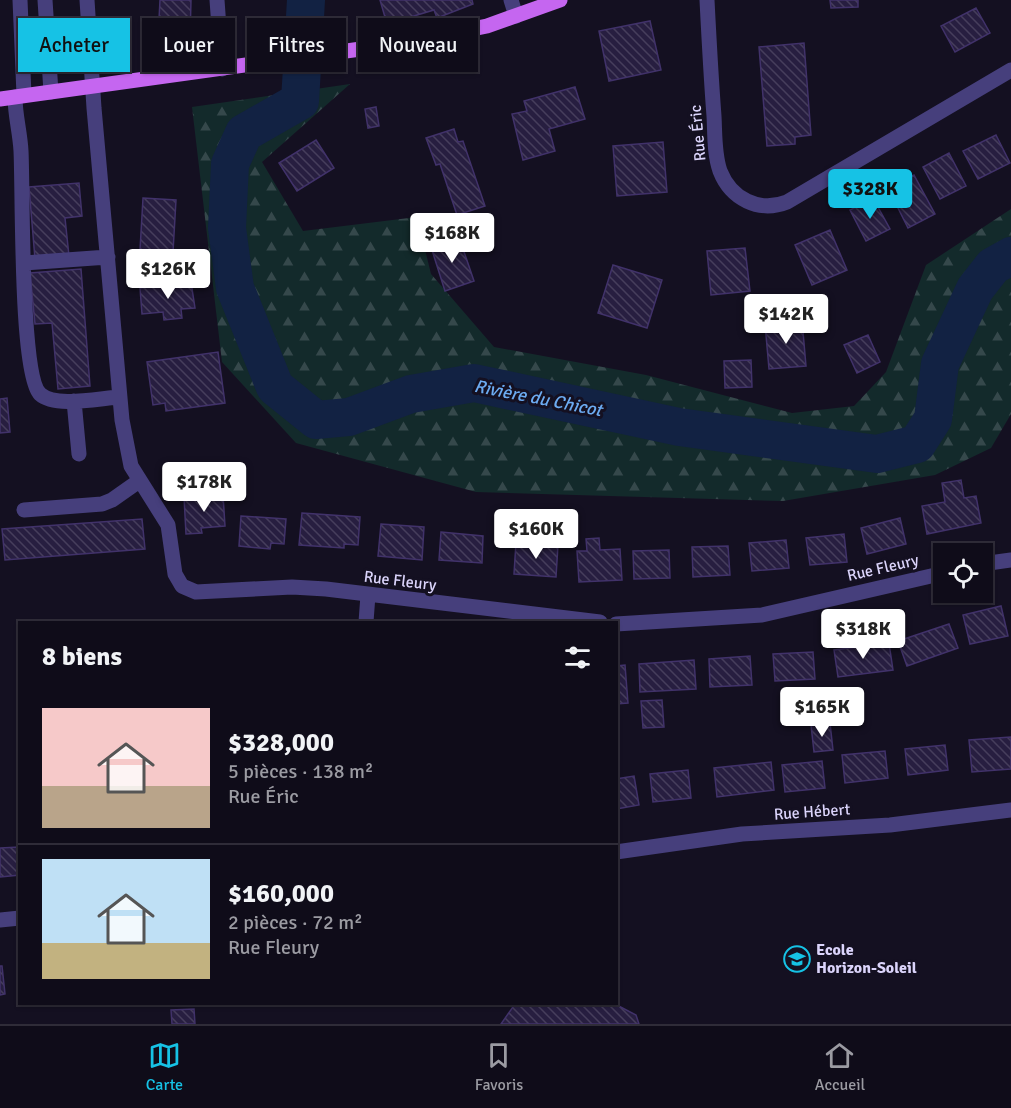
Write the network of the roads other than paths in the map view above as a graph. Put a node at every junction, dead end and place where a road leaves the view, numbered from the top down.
1 (20, 0) edge
2 (45, 0) edge
3 (87, 0) edge
4 (216, 0) edge
5 (511, 0) edge
6 (560, 0) edge
7 (707, 0) edge
8 (516, 16) junction
9 (218, 18) edge
10 (235, 67) edge
11 (1011, 70) edge
12 (199, 72) edge
13 (93, 86) junction
14 (51, 92) junction
15 (13, 97) edge
16 (108, 257) junction
17 (24, 263) junction
18 (120, 397) junction
19 (74, 401) junction
20 (79, 454) dead end
21 (139, 481) junction
22 (24, 510) dead end
23 (1011, 560) edge
24 (993, 562) edge
25 (933, 576) edge
26 (368, 595) junction
27 (366, 621) edge
28 (591, 621) edge
29 (618, 624) edge
30 (1011, 810) edge
31 (618, 852) edge
32 (18, 918) edge
33 (0, 920) edge

1 - 15 street
2 - 14 street
3 - 13 street
4 - 9 street
5 - 8 street
6 - 8 main road
7 - 11 street, Rue Éric
8 - 10 main road
12 - 13 main road
13 - 14 main road
13 - 16 street
14 - 15 main road
15 - 17 street
16 - 17 street
16 - 18 street
17 - 19 street
18 - 19 street
18 - 21 street
19 - 20 street
21 - 22 street
21 - 26 street, Rue Fleury
23 - 24 street
25 - 29 street, Rue Fleury
26 - 27 street
26 - 28 street, Rue Fleury
30 - 31 street, Rue Hébert
32 - 33 street

